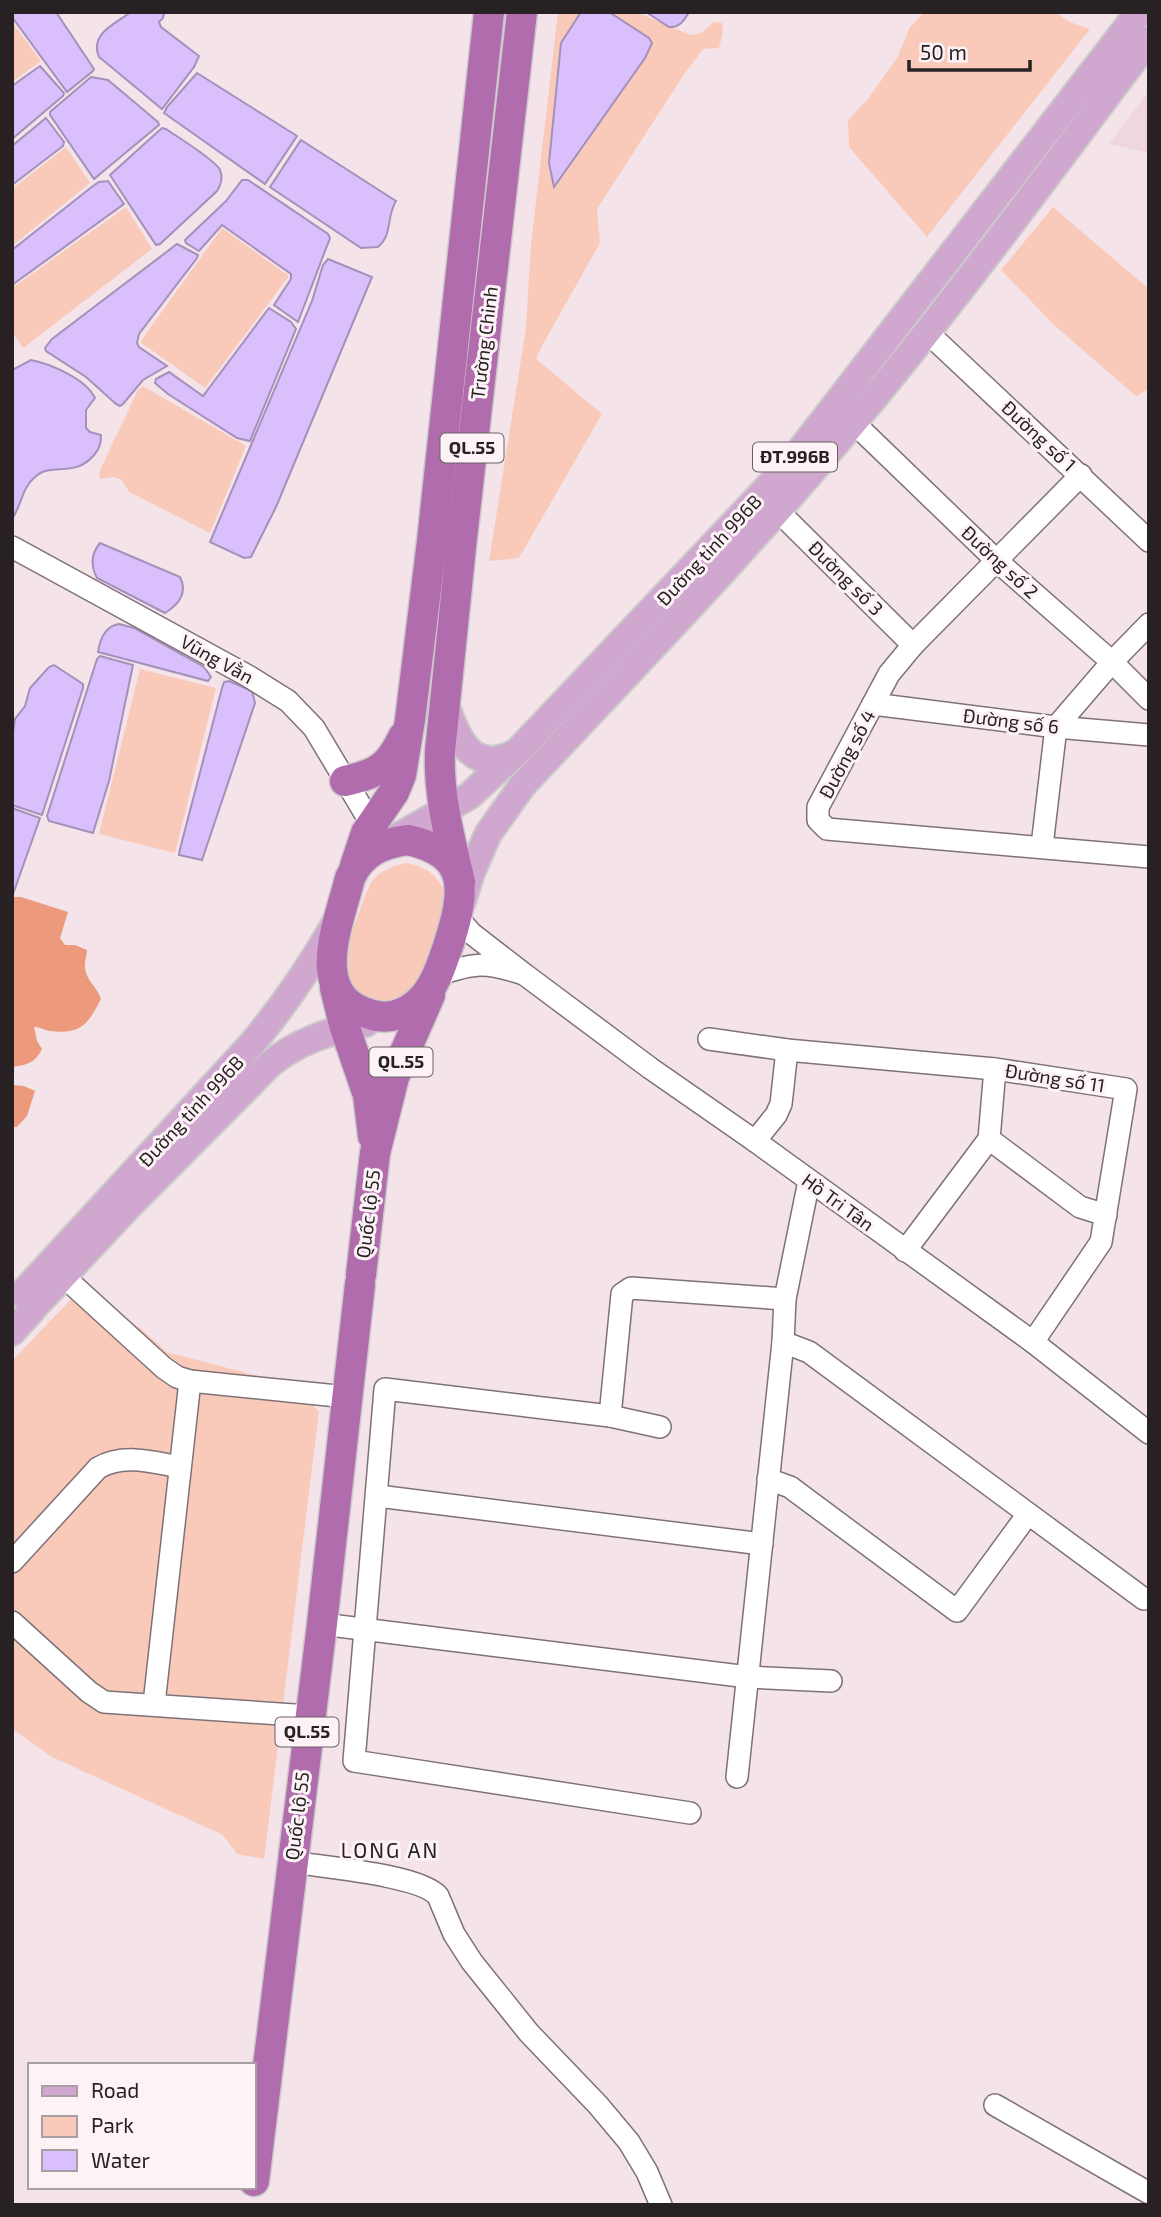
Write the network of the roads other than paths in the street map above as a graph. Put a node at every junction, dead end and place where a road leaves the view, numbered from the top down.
1 (489, 12) edge
2 (522, 12) edge
3 (1139, 12) edge
4 (1149, 40) edge
5 (928, 333) junction
6 (853, 423) junction
7 (1080, 475) junction
8 (778, 511) junction
9 (1149, 541) edge
10 (12, 547) edge
11 (997, 561) junction
12 (1149, 624) edge
13 (914, 645) junction
14 (1112, 662) junction
15 (1149, 699) edge
16 (445, 704) junction
17 (873, 704) junction
18 (411, 720) junction
19 (1056, 727) junction
20 (1149, 735) edge
21 (517, 752) junction
22 (345, 781) junction
23 (443, 811) junction
24 (381, 833) junction
25 (1042, 846) junction
26 (1149, 857) edge
27 (460, 882) junction
28 (341, 914) junction
29 (457, 917) junction
30 (524, 974) junction
31 (438, 975) junction
32 (332, 978) junction
33 (388, 1017) junction
34 (345, 1028) junction
35 (709, 1039) dead end
36 (787, 1050) junction
37 (995, 1069) junction
38 (989, 1139) junction
39 (755, 1142) junction
40 (375, 1153) junction
41 (809, 1181) junction
42 (1106, 1215) junction
43 (905, 1251) junction
44 (64, 1276) junction
45 (785, 1299) junction
46 (24, 1303) edge
47 (12, 1332) edge
48 (783, 1342) junction
49 (1032, 1342) junction
50 (190, 1381) junction
51 (347, 1396) junction
52 (610, 1416) junction
53 (660, 1427) dead end
54 (1149, 1433) edge
55 (180, 1467) junction
56 (768, 1479) junction
57 (378, 1496) junction
58 (1028, 1514) junction
59 (762, 1544) junction
60 (12, 1562) edge
61 (1144, 1599) dead end
62 (12, 1622) edge
63 (322, 1624) junction
64 (366, 1630) junction
65 (748, 1676) junction
66 (831, 1681) dead end
67 (154, 1704) junction
68 (309, 1716) junction
69 (737, 1777) dead end
70 (690, 1813) dead end
71 (292, 1862) junction
72 (995, 2105) dead end
73 (256, 2164) edge
74 (1149, 2193) edge
75 (1149, 2202) edge
76 (661, 2205) edge
77 (1143, 2205) edge

1 - 18 highway, Trường Chinh / QL.55
2 - 16 highway, Trường Chinh / QL.55
3 - 21 main road, Đường tỉnh 996B / ĐT.996B
4 - 5 main road, Đường tỉnh 996B / ĐT.996B
5 - 6 main road, Đường tỉnh 996B / ĐT.996B
5 - 7 street, Đường số 1
6 - 8 main road, Đường tỉnh 996B / ĐT.996B
6 - 11 street, Đường số 2
7 - 9 street, Đường số 1
7 - 11 street, Đường số 4
8 - 13 street, Đường số 3
8 - 29 main road, Đường tỉnh 996B / ĐT.996B
10 - 22 street, Vũng Vằn
11 - 13 street, Đường số 4
11 - 14 street, Đường số 2
12 - 14 street
13 - 17 street, Đường số 4
14 - 15 street, Đường số 2
14 - 19 street
16 - 21 main road
16 - 23 highway, Trường Chinh / QL.55
17 - 19 street, Đường số 6
17 - 25 street, Đường số 4
18 - 22 highway
18 - 24 highway, Trường Chinh / QL.55
19 - 20 street, Đường số 6
19 - 25 street
21 - 23 main road, Đường tỉnh 996B / ĐT.996B
22 - 24 street, Vũng Vằn
23 - 24 main road, Đường tỉnh 996B / ĐT.996B
23 - 27 highway, Trường Chinh / QL.55
24 - 27 highway
24 - 28 highway, Trường Chinh / QL.55
25 - 26 street, Đường số 4
27 - 29 highway
28 - 32 highway
28 - 46 main road, Đường tỉnh 996B
29 - 30 street, Hồ Tri Tân
29 - 31 highway
30 - 31 street
30 - 39 street, Hồ Tri Tân
31 - 33 highway
31 - 40 highway, Quốc lộ 55 / QL.55
32 - 33 highway
32 - 34 highway, Quốc lộ 55 / QL.55
33 - 34 main road, Đường tỉnh 996B
34 - 40 highway, Quốc lộ 55 / QL.55
34 - 44 main road, Đường tỉnh 996B
35 - 36 street, Đường số 11
36 - 37 street, Đường số 11
36 - 39 street
37 - 38 street
37 - 42 street, Đường số 11
38 - 42 street
38 - 43 street
39 - 41 street, Hồ Tri Tân
40 - 51 highway, Quốc lộ 55 / QL.55
41 - 43 street, Hồ Tri Tân
41 - 45 street
42 - 49 street, Đường số 11
43 - 49 street, Hồ Tri Tân
44 - 46 main road, Đường tỉnh 996B
44 - 50 street
45 - 48 street
45 - 52 street
46 - 47 main road, Đường tỉnh 996B
48 - 56 street
48 - 58 street
49 - 54 street, Hồ Tri Tân
50 - 51 street
50 - 55 street
51 - 63 highway, Quốc lộ 55 / QL.55
52 - 53 street
52 - 57 street
55 - 60 street
55 - 67 street
56 - 58 street
56 - 59 street
57 - 59 street
57 - 64 street
58 - 61 street
59 - 65 street
62 - 67 street
63 - 64 street
63 - 68 highway, Quốc lộ 55 / QL.55
64 - 65 street
64 - 70 street
65 - 66 street
65 - 69 street
67 - 68 street
68 - 71 highway, Quốc lộ 55 / QL.55
71 - 73 highway, Quốc lộ 55 / QL.55
71 - 76 street
72 - 74 street
75 - 77 street

